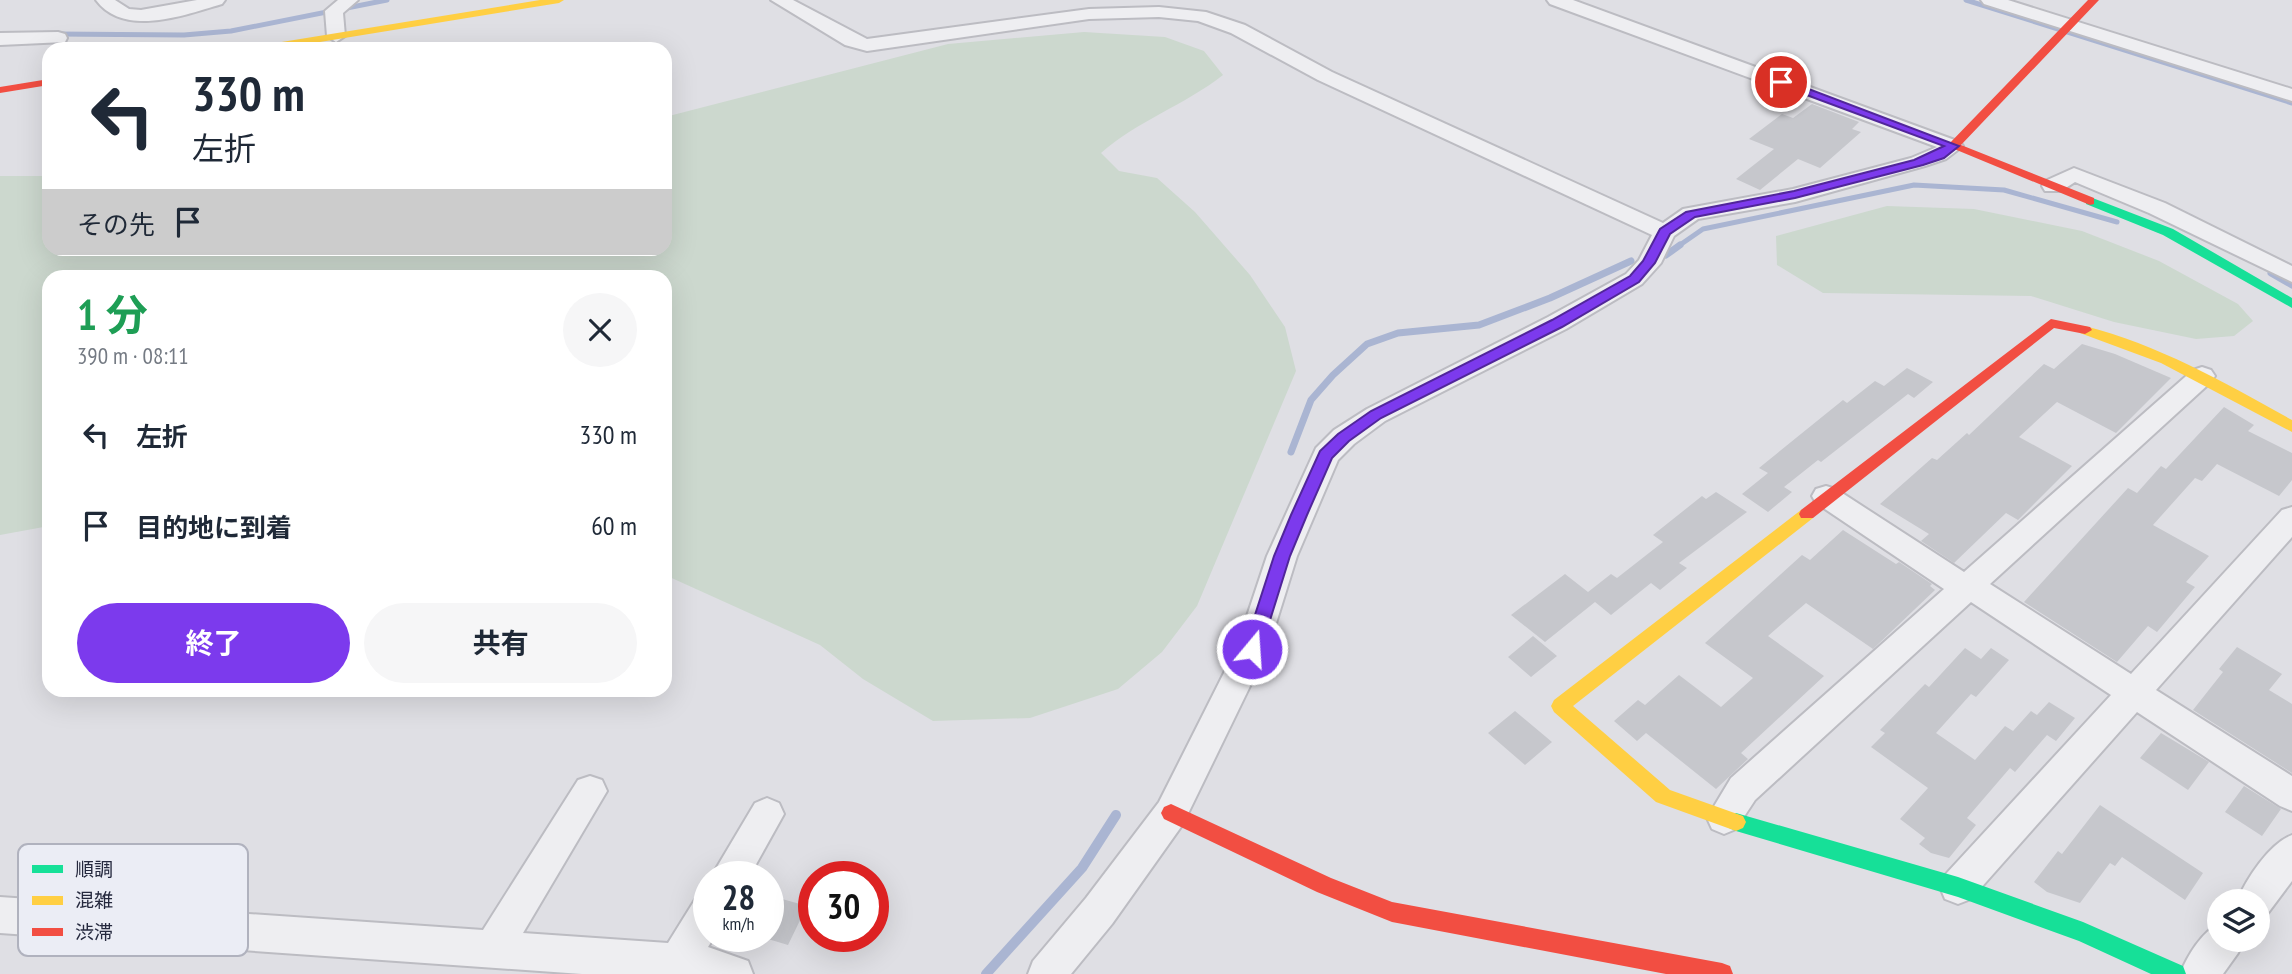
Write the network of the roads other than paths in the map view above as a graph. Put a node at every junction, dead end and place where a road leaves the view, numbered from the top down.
1 (105, 0) edge
2 (216, 0) edge
3 (559, 0) edge
4 (780, 0) edge
5 (1556, 0) edge
6 (1990, 0) edge
7 (2094, 0) edge
8 (505, 4) edge
9 (340, 6) edge
10 (2064, 31) junction
11 (336, 36) junction
12 (0, 38) edge
13 (58, 38) dead end
14 (300, 42) edge
15 (42, 83) edge
16 (0, 90) edge
17 (2292, 95) edge
18 (1953, 146) junction
19 (2053, 186) junction
20 (1665, 232) junction
21 (2292, 275) edge
22 (2292, 304) edge
23 (2202, 376) junction
24 (2292, 427) edge
25 (1826, 496) junction
26 (2292, 518) edge
27 (1968, 588) junction
28 (2134, 693) junction
29 (590, 791) dead end
30 (2292, 795) edge
31 (1171, 813) junction
32 (767, 814) dead end
33 (1724, 818) junction
34 (2292, 852) edge
35 (739, 861) edge
36 (1958, 887) junction
37 (2264, 889) edge
38 (0, 915) edge
39 (18, 916) edge
40 (248, 932) edge
41 (693, 937) edge
42 (493, 948) junction
43 (2216, 952) edge
44 (678, 962) junction
45 (734, 974) edge
46 (1047, 974) edge
47 (1722, 974) edge
48 (2175, 974) edge
49 (2199, 974) edge

1 - 2 street
3 - 8 street
4 - 20 street
5 - 18 street
6 - 10 street
7 - 10 street
8 - 11 street
9 - 11 street
10 - 17 street
10 - 18 street
11 - 14 street
12 - 13 street
15 - 16 street
18 - 19 street
18 - 20 street
19 - 21 street
19 - 22 street
20 - 31 street
23 - 24 street
23 - 25 street
23 - 27 street
25 - 27 street
25 - 33 street
26 - 28 street
27 - 28 street
27 - 33 street
28 - 30 street
28 - 36 street
29 - 42 street
31 - 46 street
31 - 47 street
32 - 35 street
33 - 36 street
34 - 37 street
36 - 48 street
38 - 39 street
40 - 42 street
41 - 44 street
42 - 44 street
43 - 49 street
44 - 45 street

